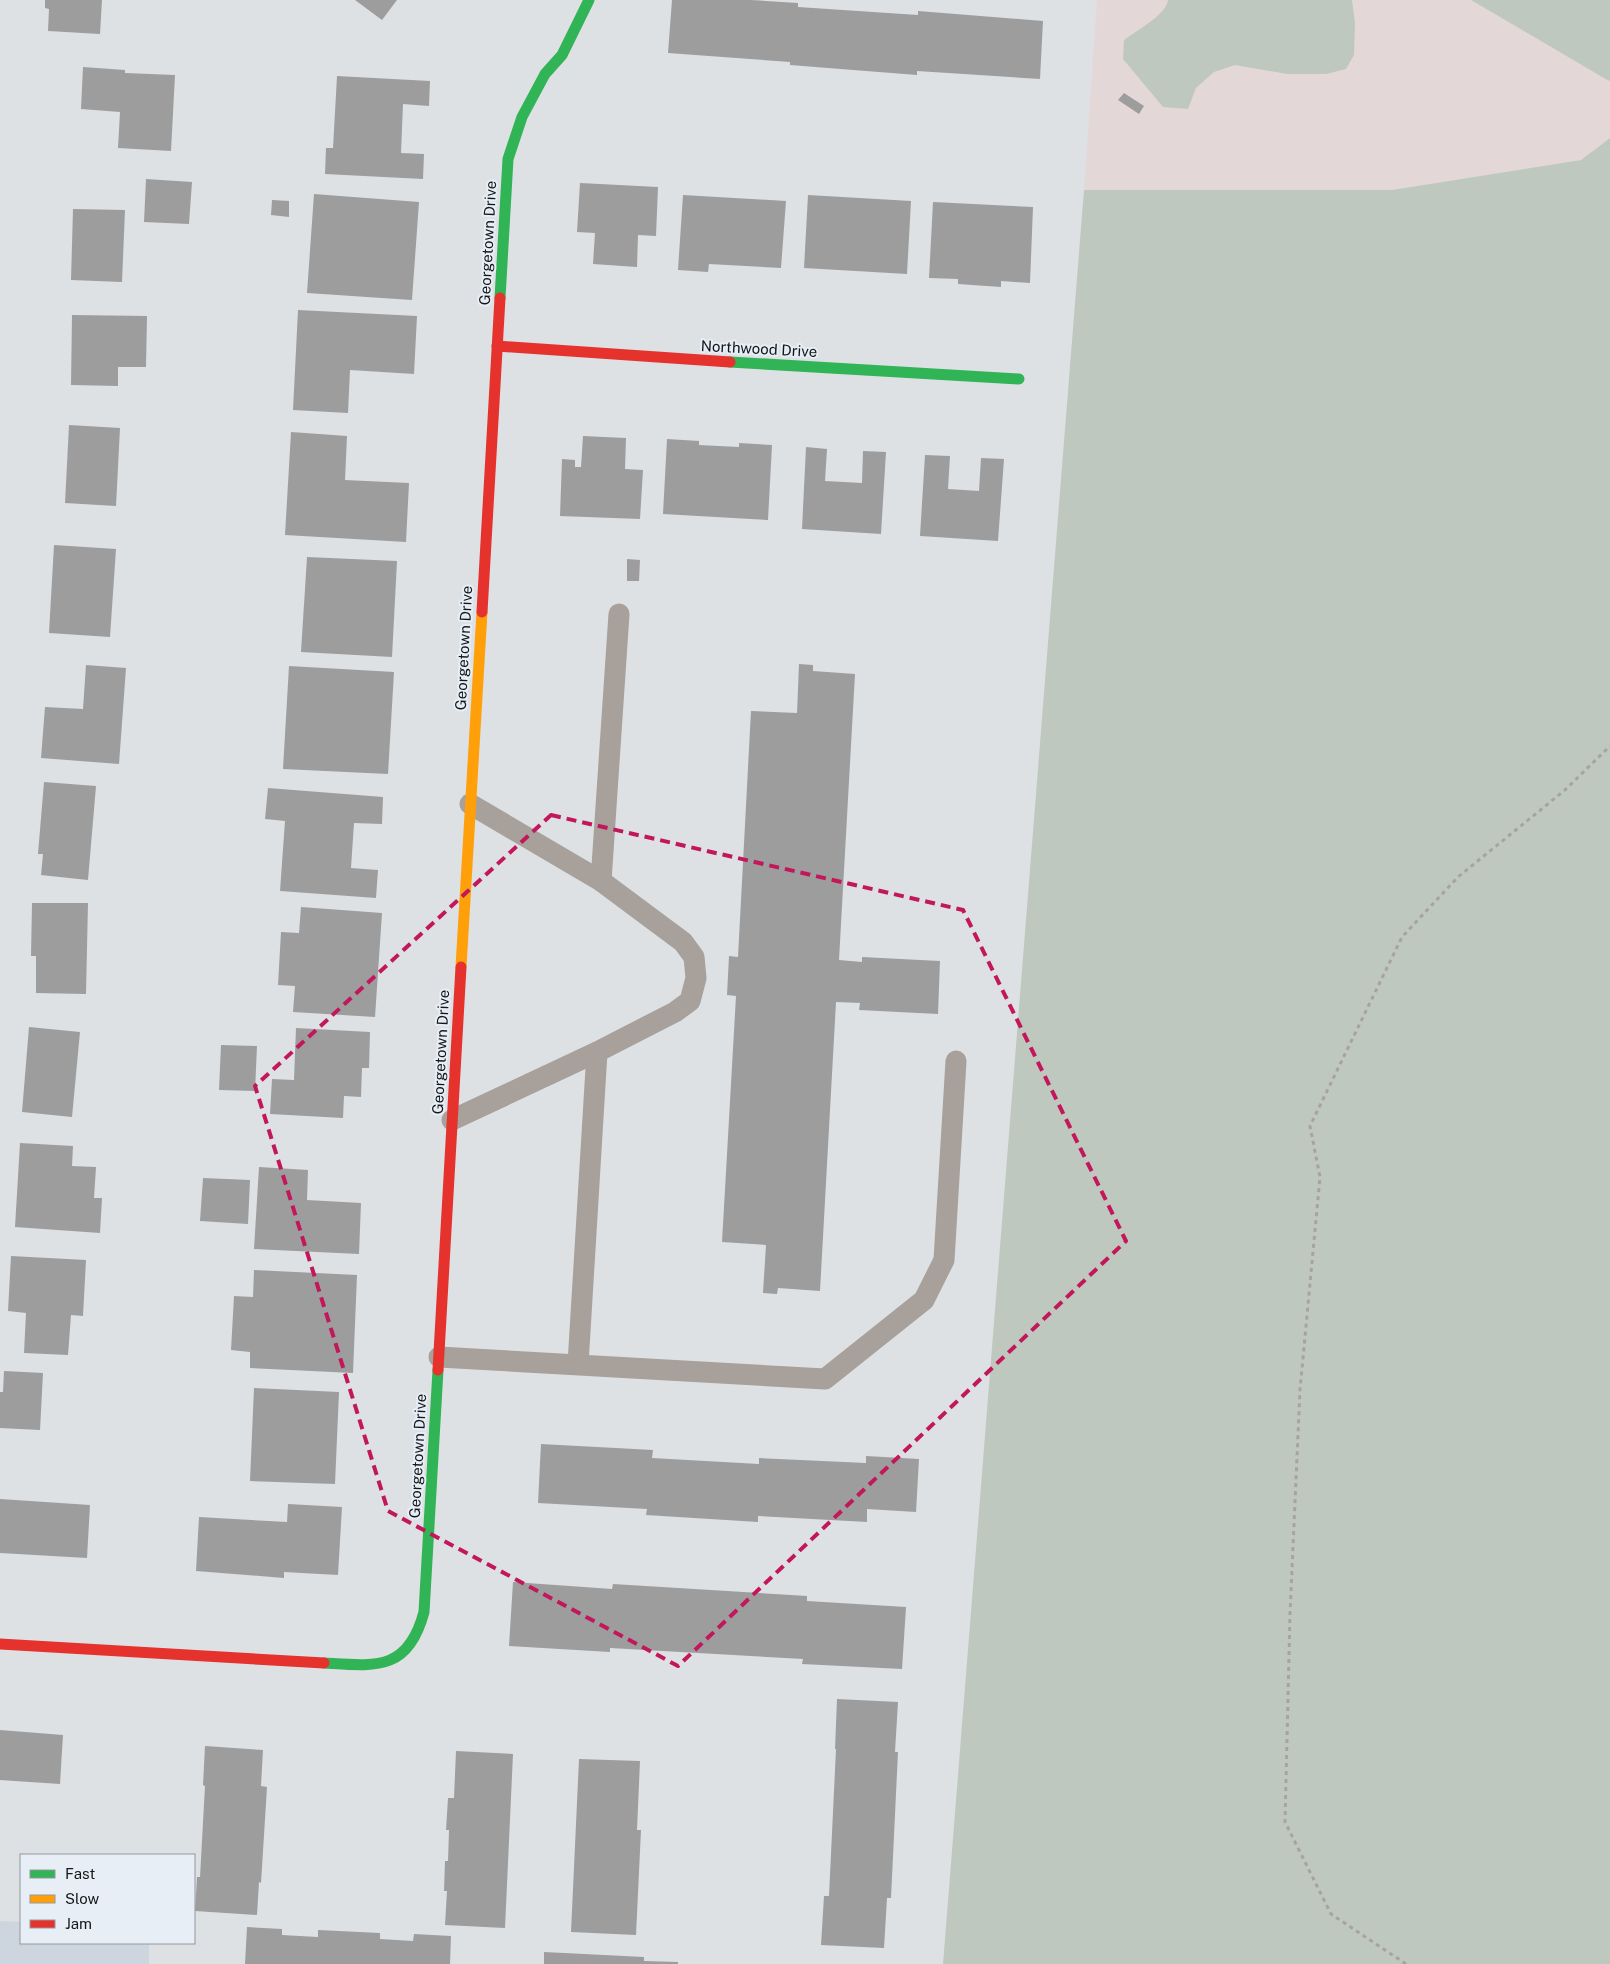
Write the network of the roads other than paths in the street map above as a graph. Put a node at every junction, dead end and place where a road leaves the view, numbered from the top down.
1 (589, 0) edge
2 (497, 346) junction
3 (1019, 378) dead end
4 (619, 614) dead end
5 (470, 804) junction
6 (601, 881) junction
7 (597, 1052) junction
8 (956, 1061) dead end
9 (452, 1120) junction
10 (440, 1357) junction
11 (578, 1364) junction
12 (0, 1644) edge

1 - 2 street, Georgetown Drive
2 - 3 street, Northwood Drive
2 - 5 street, Georgetown Drive
4 - 6 lane
5 - 6 lane
5 - 9 street, Georgetown Drive
6 - 7 lane
7 - 9 lane
7 - 11 lane
8 - 11 lane
9 - 10 street, Georgetown Drive
10 - 11 lane
10 - 12 street, Georgetown Drive

